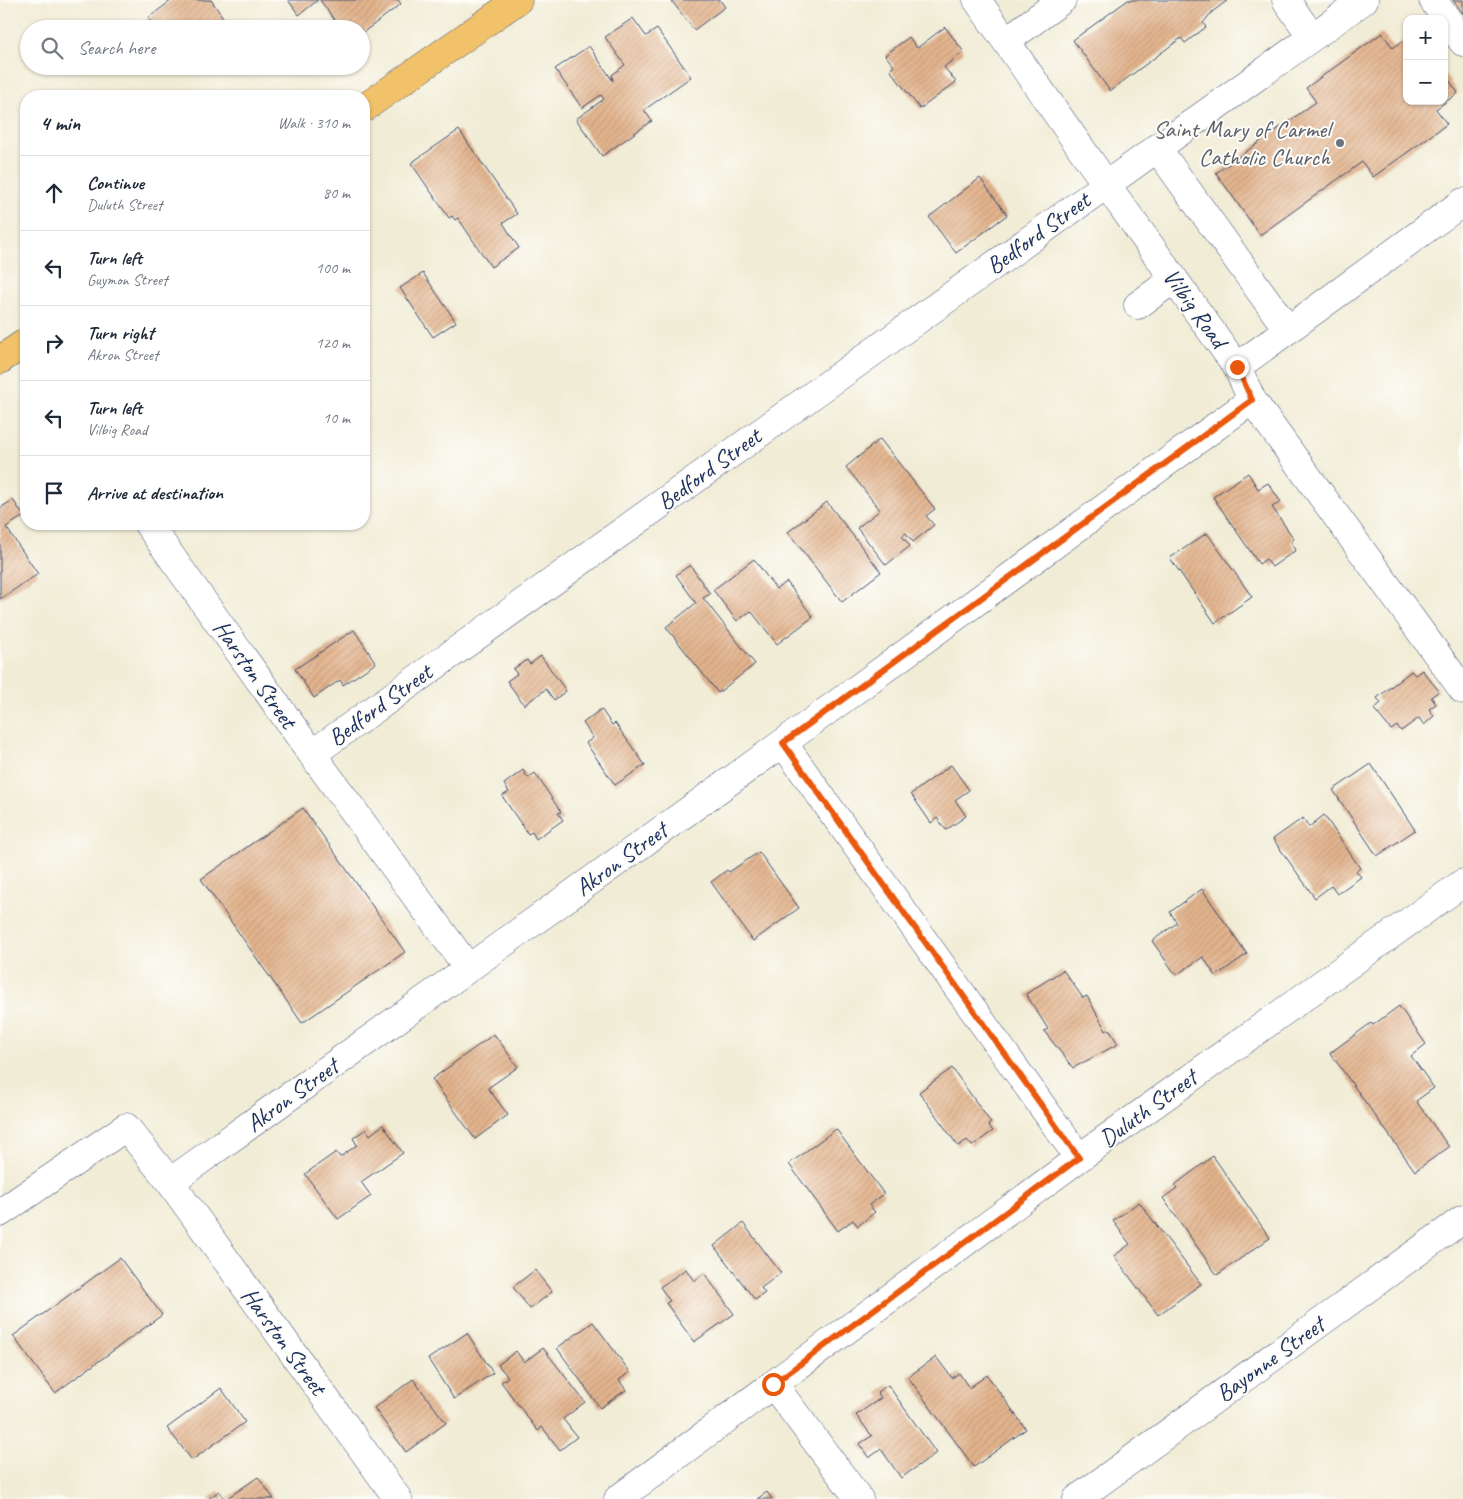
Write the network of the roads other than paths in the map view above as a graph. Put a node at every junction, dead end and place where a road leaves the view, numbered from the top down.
1 (518, 0) edge
2 (977, 0) edge
3 (1062, 0) edge
4 (1286, 0) edge
5 (1364, 0) edge
6 (1433, 0) edge
7 (1312, 37) junction
8 (1006, 41) junction
9 (1463, 42) edge
10 (370, 104) edge
11 (1156, 148) junction
12 (1106, 184) junction
13 (1463, 202) edge
14 (1174, 279) junction
15 (1138, 305) dead end
16 (1288, 330) junction
17 (1237, 367) junction
18 (1252, 400) junction
19 (152, 530) edge
20 (1463, 690) edge
21 (783, 743) junction
22 (312, 754) junction
23 (1463, 883) edge
24 (468, 968) junction
25 (1079, 1158) junction
26 (170, 1182) junction
27 (0, 1214) edge
28 (1463, 1218) edge
29 (773, 1384) junction
30 (398, 1499) edge
31 (618, 1499) edge
32 (859, 1499) edge
33 (1078, 1499) edge

1 - 10 main road
2 - 8 street, Vilbig Road
3 - 8 street
4 - 7 street
5 - 7 street, Bedford Street
6 - 9 street
7 - 11 street, Bedford Street
8 - 12 street, Vilbig Road
11 - 12 street, Bedford Street
11 - 16 street
12 - 14 street, Vilbig Road
12 - 22 street, Bedford Street
13 - 16 street
14 - 15 street
14 - 17 street, Vilbig Road
16 - 17 street
17 - 18 street, Vilbig Road
18 - 20 street, Vilbig Road
18 - 21 street, Akron Street
19 - 22 street, Harston Street
21 - 24 street, Akron Street
21 - 25 street
22 - 24 street, Harston Street
23 - 25 street, Duluth Street
24 - 26 street, Akron Street
25 - 29 street, Duluth Street
26 - 27 street
26 - 30 street, Harston Street
28 - 33 street, Bayonne Street
29 - 31 street, Duluth Street
29 - 32 street

